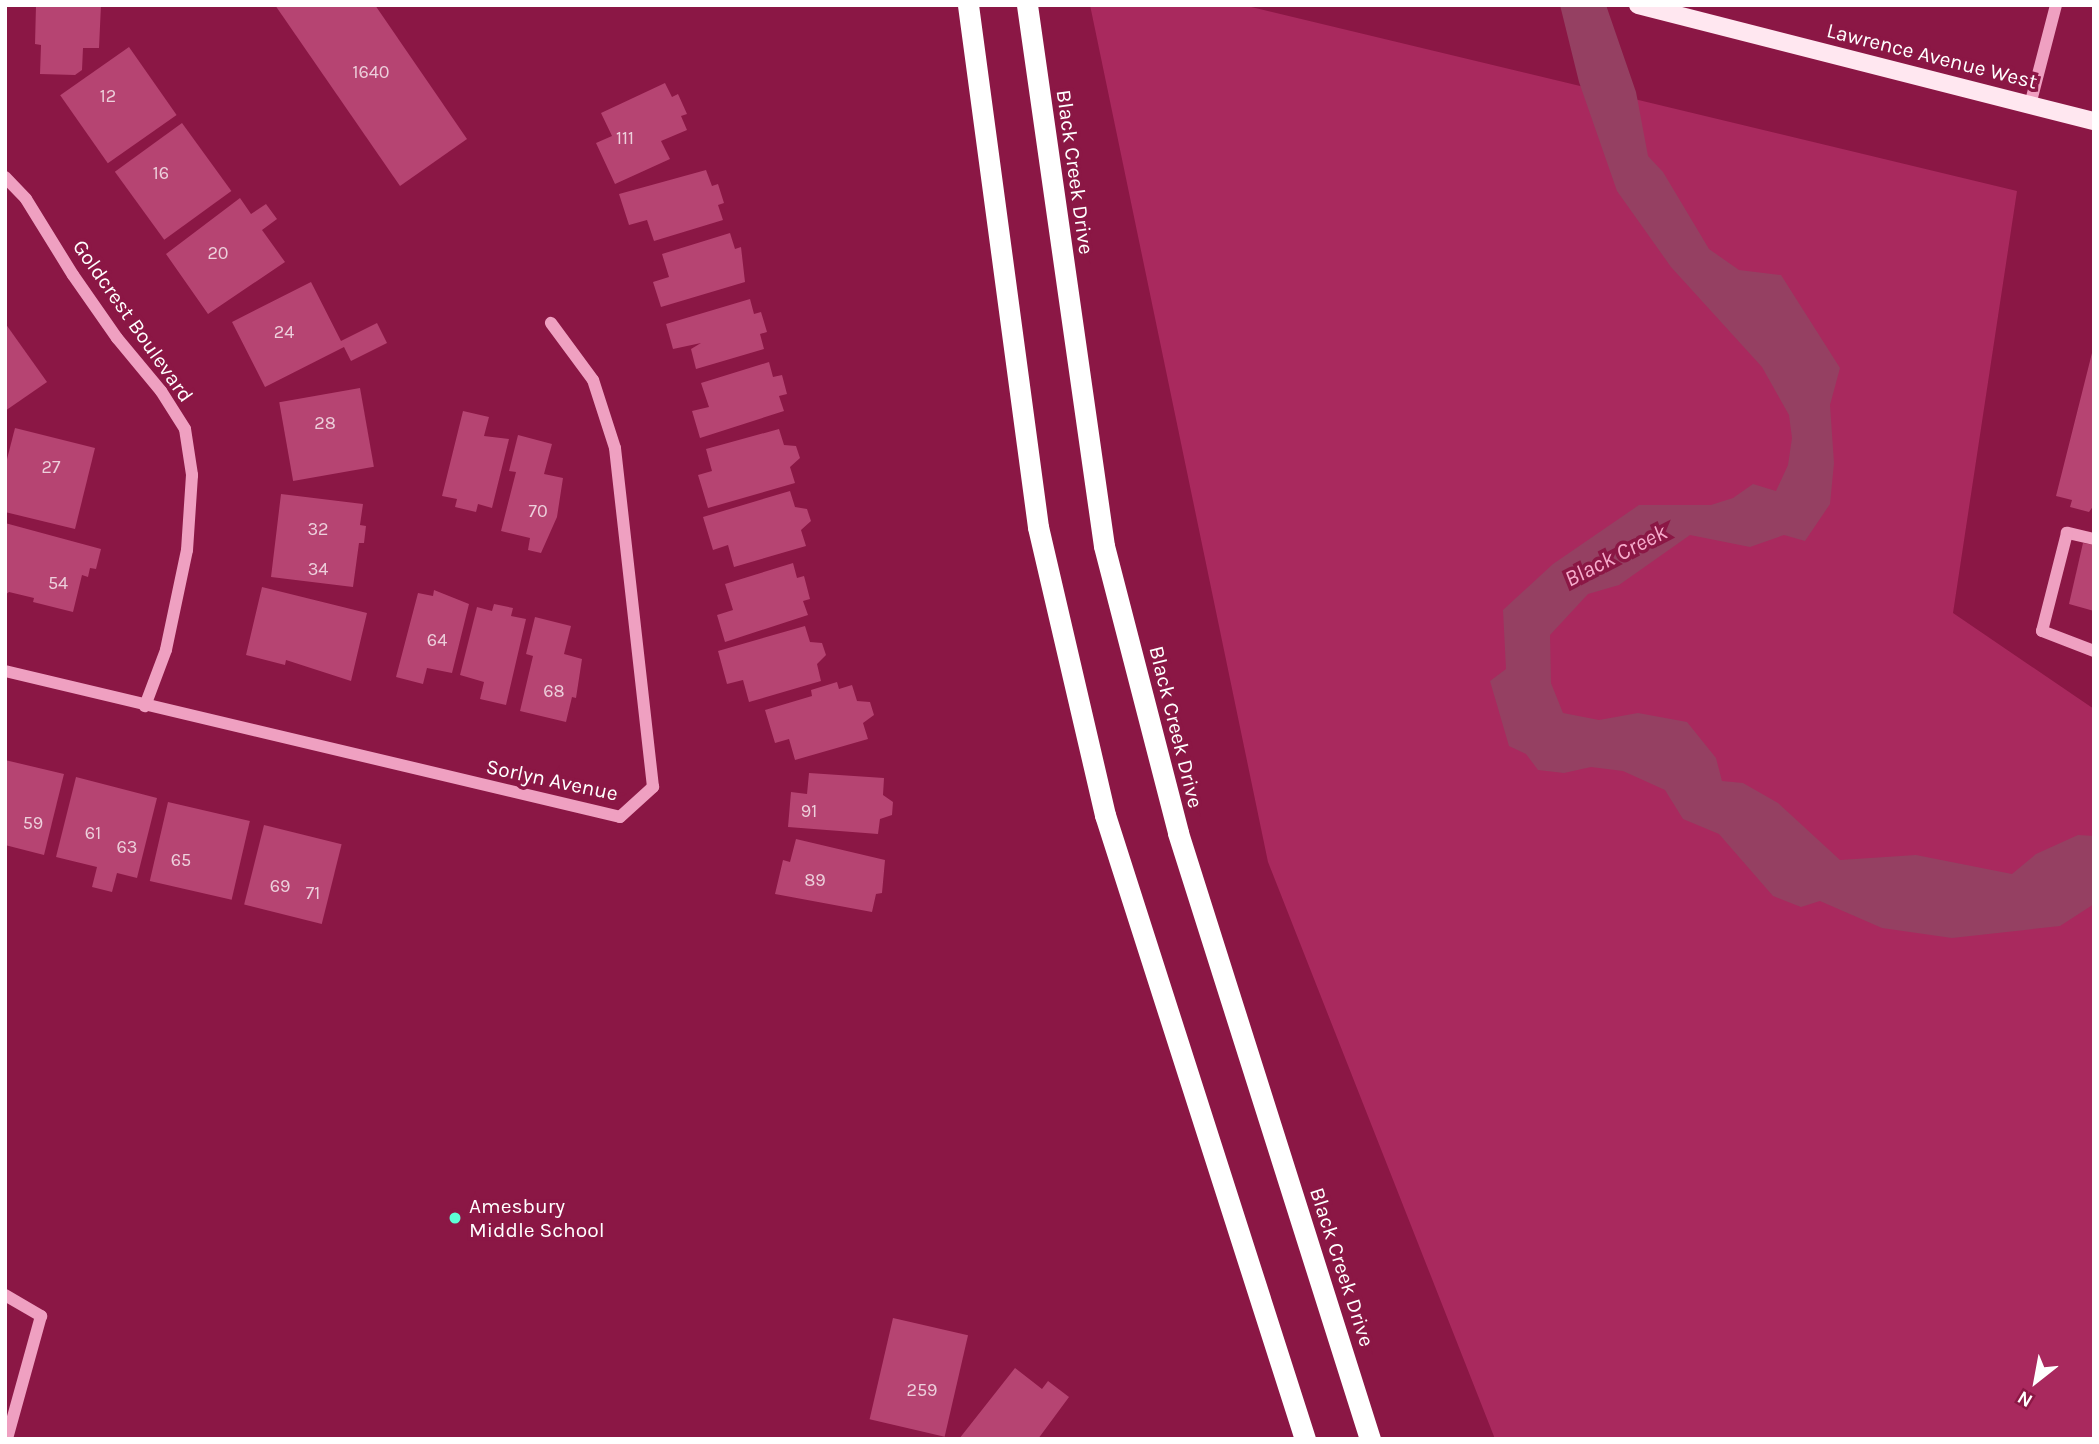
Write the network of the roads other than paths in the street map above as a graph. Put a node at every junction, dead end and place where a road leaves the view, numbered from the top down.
1 (968, 5) edge
2 (1027, 5) edge
3 (1637, 5) edge
4 (2056, 5) edge
5 (2030, 105) junction
6 (2094, 121) edge
7 (5, 177) edge
8 (551, 323) dead end
9 (2094, 539) edge
10 (2094, 651) edge
11 (5, 671) edge
12 (145, 706) junction
13 (5, 1295) edge
14 (7, 1439) edge
15 (1305, 1439) edge
16 (1370, 1439) edge

1 - 15 highway
2 - 16 highway, Black Creek Drive
3 - 5 main road, Lawrence Avenue West
4 - 5 street
5 - 6 main road, Lawrence Avenue West
7 - 12 street, Goldcrest Boulevard
8 - 12 street, Sorlyn Avenue
9 - 10 street
11 - 12 street, Sorlyn Avenue
13 - 14 street

